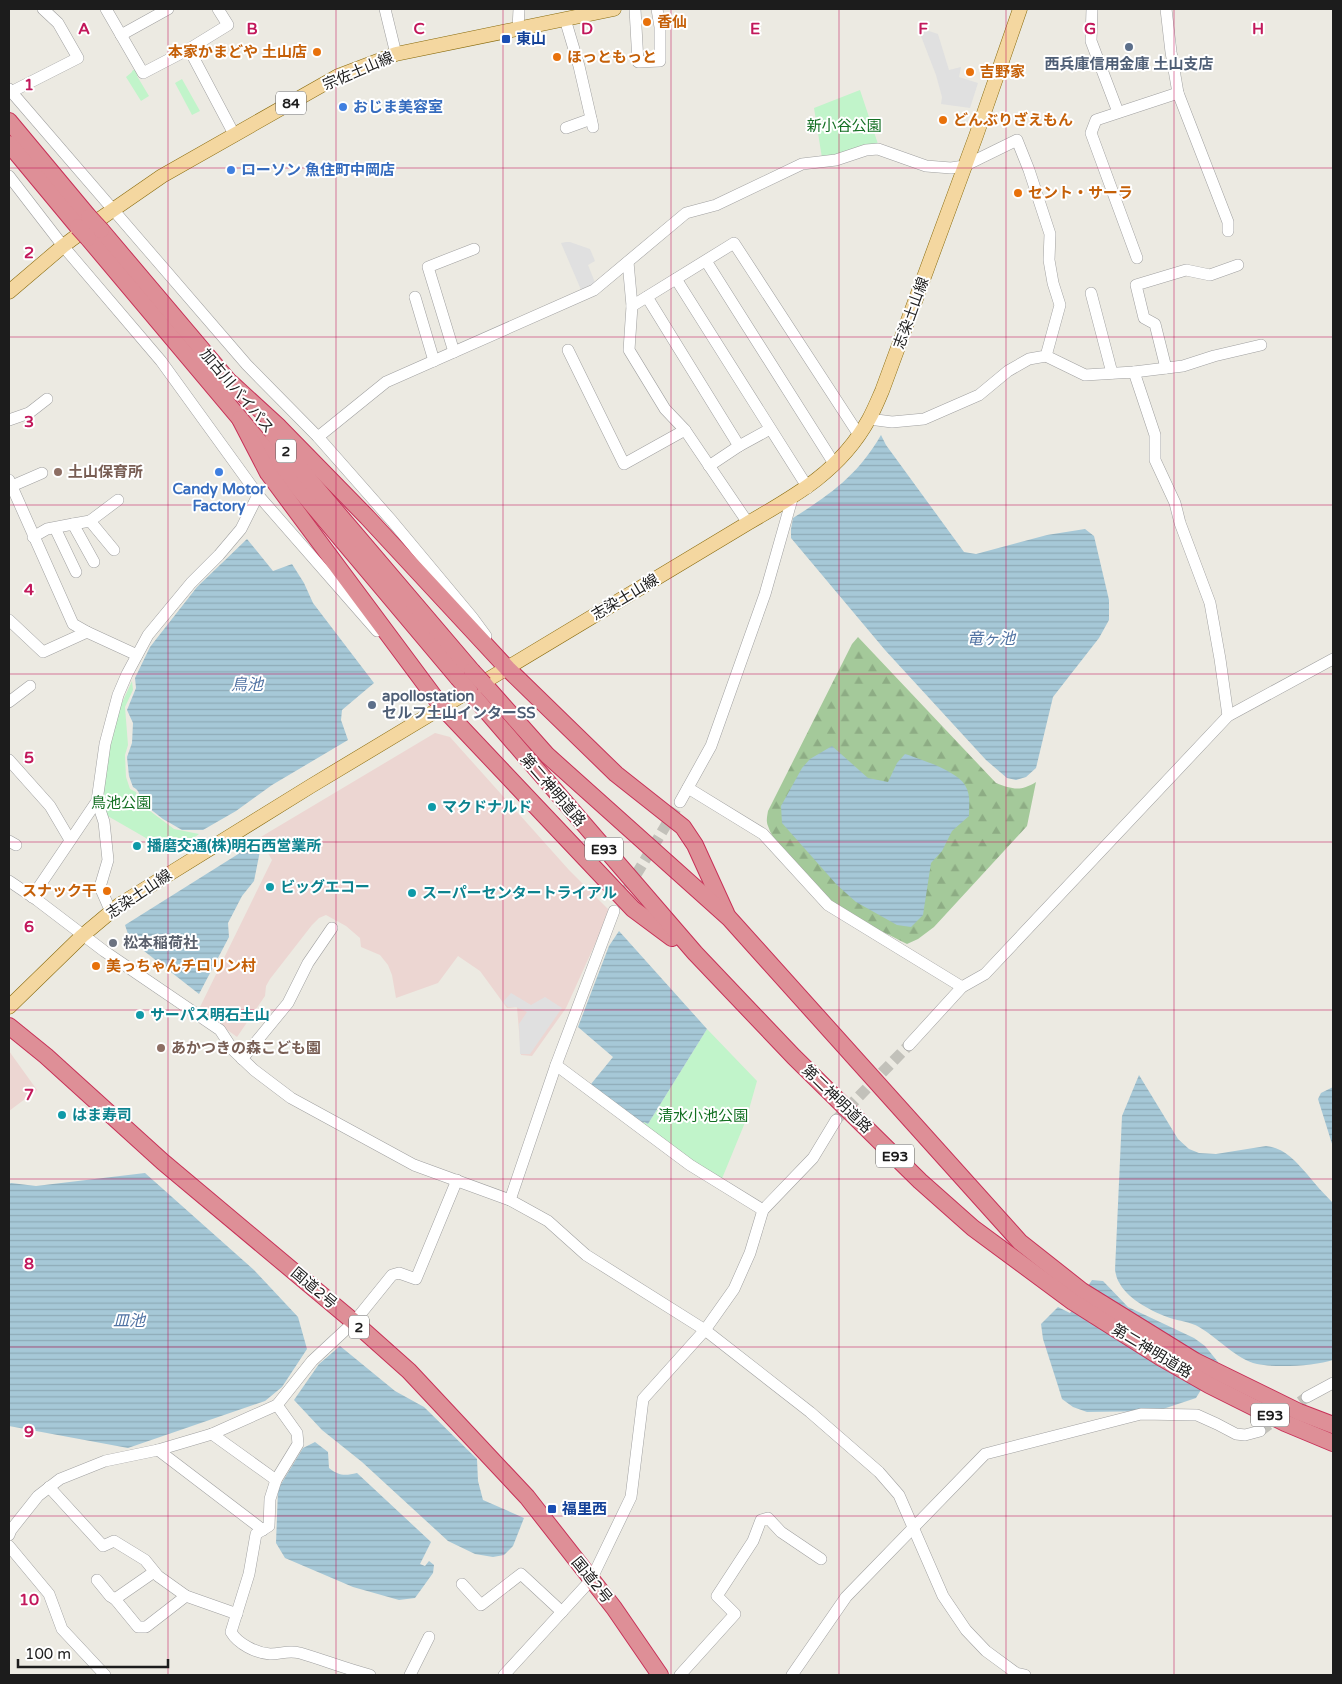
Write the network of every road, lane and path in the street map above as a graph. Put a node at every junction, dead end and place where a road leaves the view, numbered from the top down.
1 (43, 9) edge
2 (106, 9) edge
3 (168, 9) edge
4 (218, 9) edge
5 (385, 9) edge
6 (519, 9) edge
7 (614, 9) edge
8 (635, 9) edge
9 (657, 9) edge
10 (1020, 9) edge
11 (1092, 9) edge
12 (1166, 9) edge
13 (594, 11) edge
14 (565, 19) junction
15 (518, 28) junction
16 (121, 34) junction
17 (189, 49) junction
18 (396, 54) junction
19 (10, 91) edge
20 (1178, 93) junction
21 (1118, 112) junction
22 (9, 121) edge
23 (566, 128) dead end
24 (235, 136) junction
25 (9, 144) edge
26 (964, 166) junction
27 (9, 176) edge
28 (112, 209) junction
29 (89, 228) junction
30 (1228, 231) dead end
31 (63, 246) junction
32 (474, 249) dead end
33 (1137, 258) dead end
34 (706, 261) junction
35 (628, 262) junction
36 (1238, 266) dead end
37 (676, 279) junction
38 (9, 292) edge
39 (1091, 293) dead end
40 (415, 297) dead end
41 (647, 297) junction
42 (632, 306) junction
43 (1262, 346) dead end
44 (568, 350) dead end
45 (454, 352) junction
46 (1046, 356) junction
47 (434, 361) junction
48 (1166, 368) junction
49 (1134, 372) junction
50 (1112, 373) junction
51 (231, 383) junction
52 (47, 399) dead end
53 (240, 418) junction
54 (869, 419) junction
55 (9, 420) edge
56 (770, 429) junction
57 (685, 430) junction
58 (859, 435) junction
59 (318, 437) junction
60 (739, 446) junction
61 (835, 465) junction
62 (710, 466) junction
63 (42, 473) dead end
64 (10, 483) edge
65 (808, 488) junction
66 (258, 495) junction
67 (792, 499) junction
68 (118, 500) dead end
69 (90, 520) junction
70 (748, 523) junction
71 (73, 524) junction
72 (55, 528) junction
73 (33, 537) junction
74 (114, 550) dead end
75 (94, 562) dead end
76 (76, 572) dead end
77 (9, 620) edge
78 (87, 632) junction
79 (137, 655) junction
80 (1333, 659) edge
81 (508, 669) junction
82 (465, 674) junction
83 (30, 686) dead end
84 (481, 694) junction
85 (9, 702) edge
86 (442, 706) junction
87 (1228, 716) junction
88 (9, 760) edge
89 (688, 788) junction
90 (98, 801) junction
91 (680, 802) tunnel mouth
92 (70, 840) junction
93 (9, 881) edge
94 (32, 897) junction
95 (614, 911) tunnel mouth
96 (111, 912) junction
97 (729, 918) junction
98 (332, 928) dead end
99 (82, 936) junction
100 (694, 953) junction
101 (962, 987) junction
102 (9, 1007) edge
103 (9, 1026) edge
104 (909, 1045) tunnel mouth
105 (242, 1059) junction
106 (556, 1065) junction
107 (836, 1120) tunnel mouth
108 (457, 1180) junction
109 (510, 1200) junction
110 (762, 1210) junction
111 (1078, 1296) junction
112 (354, 1322) junction
113 (705, 1330) junction
114 (1212, 1379) junction
115 (1333, 1383) edge
116 (1307, 1397) tunnel mouth
117 (277, 1406) junction
118 (1333, 1425) edge
119 (1260, 1431) tunnel mouth
120 (212, 1434) junction
121 (1333, 1443) edge
122 (158, 1450) junction
123 (276, 1480) junction
124 (49, 1487) junction
125 (913, 1527) junction
126 (263, 1530) junction
127 (9, 1535) edge
128 (9, 1546) edge
129 (821, 1559) dead end
130 (154, 1572) junction
131 (97, 1580) dead end
132 (590, 1580) junction
133 (462, 1584) dead end
134 (186, 1596) junction
135 (115, 1599) junction
136 (562, 1612) junction
137 (237, 1614) junction
138 (429, 1637) dead end
139 (105, 1675) edge
140 (370, 1675) edge
141 (410, 1675) edge
142 (504, 1675) edge
143 (660, 1675) edge
144 (680, 1675) edge
145 (792, 1675) edge
146 (1025, 1675) edge

1 - 19 street
2 - 16 street
3 - 16 street
4 - 17 street
5 - 18 street
6 - 15 street
7 - 13 main road, 宗佐土山線 / 84
8 - 9 street
10 - 26 main road, 志染土山線
11 - 21 street
12 - 20 street
13 - 14 main road, 宗佐土山線 / 84
14 - 15 main road, 宗佐土山線 / 84
14 - 23 street
15 - 18 main road, 宗佐土山線 / 84
16 - 17 street
17 - 24 street
18 - 24 main road, 宗佐土山線 / 84
19 - 28 street
20 - 21 street
20 - 30 street
21 - 33 street
22 - 29 highway, 加古川バイパス / 2
24 - 28 main road, 宗佐土山線 / 84
25 - 29 highway, 加古川バイパス / 2
26 - 35 street
26 - 46 street
26 - 54 main road, 志染土山線
27 - 31 street
28 - 31 main road, 宗佐土山線 / 84
28 - 59 street
29 - 51 highway, 加古川バイパス / 2
29 - 53 highway, 加古川バイパス / 2
31 - 38 main road, 宗佐土山線 / 84
31 - 66 street
32 - 45 street
34 - 37 street
34 - 58 street
34 - 61 street
35 - 42 street
35 - 45 street
36 - 48 street
37 - 41 street
37 - 56 street
39 - 50 street
40 - 47 street
41 - 42 street
41 - 60 street
42 - 57 street
43 - 48 street
44 - 57 street
45 - 47 street
46 - 50 street
46 - 54 street
47 - 59 street
48 - 49 street
49 - 50 street
49 - 87 street
51 - 81 highway
51 - 82 highway, 加古川バイパス / 2
52 - 55 street
53 - 82 highway, 加古川バイパス / 2
53 - 86 highway
54 - 58 main road, 志染土山線
56 - 60 street
56 - 65 street
57 - 62 street
58 - 61 main road, 志染土山線
59 - 81 street
60 - 62 street
61 - 65 main road, 志染土山線
62 - 70 street
63 - 64 street
64 - 73 street
65 - 67 main road, 志染土山線
66 - 79 street
66 - 86 street
67 - 70 main road, 志染土山線
67 - 89 street
68 - 69 street
69 - 71 street
69 - 74 street
70 - 81 main road, 志染土山線
71 - 72 street
71 - 75 street
72 - 73 street
72 - 76 street
73 - 78 street
77 - 78 street
78 - 79 street
79 - 90 street
80 - 87 street
81 - 86 main road, 志染土山線
81 - 97 highway
82 - 84 highway, 加古川バイパス / 2, bridge
83 - 85 street
84 - 97 highway, 第二神明道路 / E93
84 - 100 highway, 第二神明道路 / E93
86 - 96 main road, 志染土山線
86 - 100 highway
87 - 101 street
88 - 92 street
89 - 91 street
89 - 101 street
90 - 92 street
90 - 96 street
92 - 94 street
93 - 94 street
94 - 99 street
95 - 106 street
96 - 99 main road, 志染土山線
97 - 111 highway, 第二神明道路 / E93
98 - 105 street
99 - 102 main road, 志染土山線
99 - 105 street
100 - 111 highway, 第二神明道路 / E93
101 - 104 street
103 - 112 highway, 国道2号 / 2
105 - 108 street
106 - 109 street
106 - 110 street
107 - 110 street
108 - 109 street
108 - 112 street
109 - 113 street
110 - 113 street
111 - 114 highway, 第二神明道路 / E93
112 - 117 street
112 - 132 highway, 国道2号 / 2
113 - 125 street
113 - 132 street
114 - 118 highway, 第二神明道路 / E93
114 - 121 highway, 第二神明道路 / E93
115 - 116 street
117 - 120 street
117 - 123 street
119 - 125 street
120 - 122 street
120 - 123 street
122 - 124 street
122 - 126 street
123 - 126 street
124 - 127 street
124 - 130 street
125 - 145 street
125 - 146 street
126 - 137 street
128 - 139 street
129 - 144 street
130 - 134 street
130 - 135 street
131 - 135 street
132 - 136 street
132 - 143 highway, 国道2号 / 2
133 - 136 street
134 - 135 street
134 - 137 street
136 - 142 street
137 - 140 street
138 - 141 street

